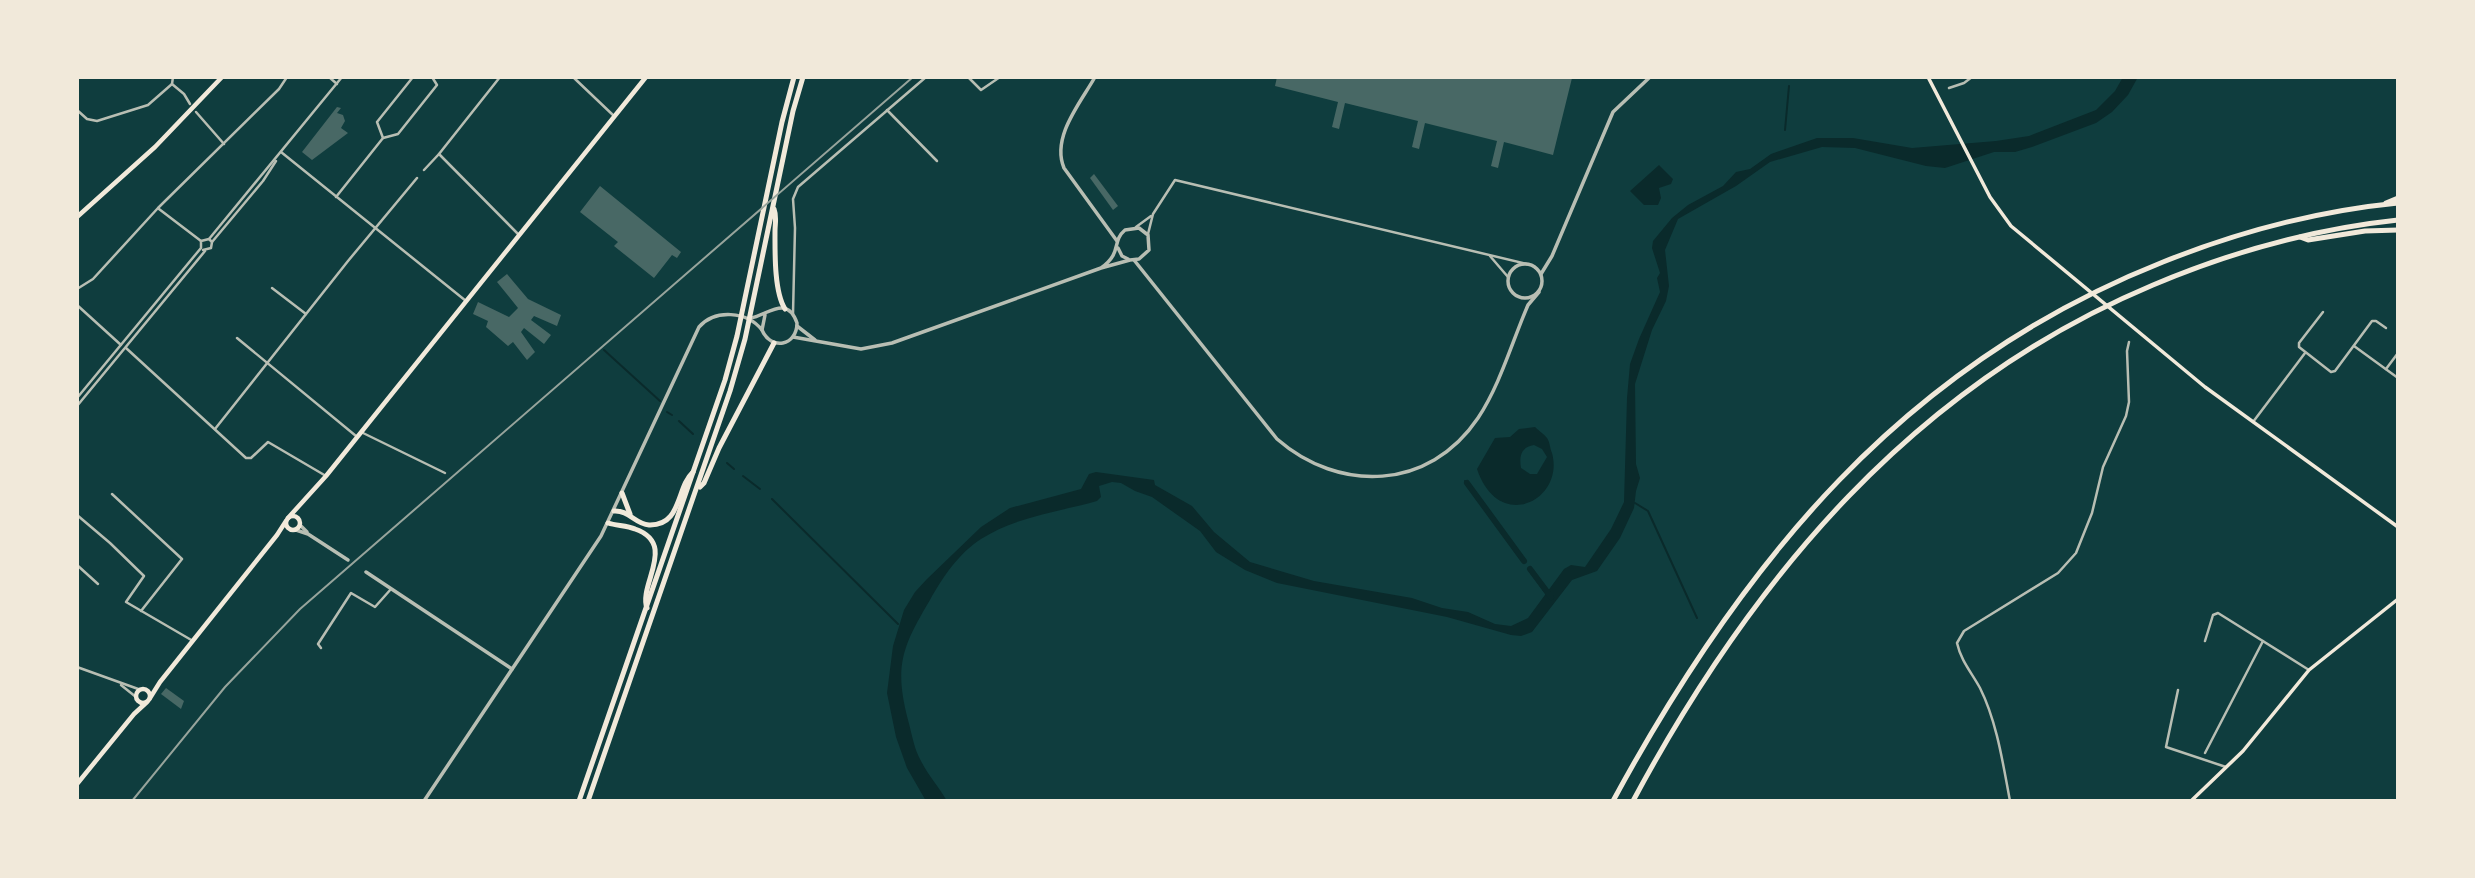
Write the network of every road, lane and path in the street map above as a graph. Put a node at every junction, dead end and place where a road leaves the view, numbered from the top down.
1 (173, 77) edge
2 (222, 77) edge
3 (287, 77) edge
4 (329, 77) edge
5 (342, 77) edge
6 (413, 77) edge
7 (432, 77) edge
8 (500, 77) edge
9 (573, 77) edge
10 (646, 77) edge
11 (794, 77) edge
12 (803, 77) edge
13 (926, 77) edge
14 (968, 77) edge
15 (1000, 77) edge
16 (1095, 77) edge
17 (1650, 77) edge
18 (1928, 77) edge
19 (1972, 77) edge
20 (172, 83) junction
21 (337, 84) junction
22 (1949, 88) dead end
23 (190, 104) dead end
24 (77, 110) edge
25 (887, 110) junction
26 (196, 112) dead end
27 (614, 116) junction
28 (383, 138) junction
29 (223, 144) junction
30 (281, 152) junction
31 (439, 154) junction
32 (937, 161) dead end
33 (424, 170) dead end
34 (417, 178) dead end
35 (336, 197) junction
36 (2398, 200) edge
37 (773, 206) junction
38 (158, 208) junction
39 (1153, 214) junction
40 (77, 217) edge
41 (2398, 220) edge
42 (1135, 227) junction
43 (374, 228) junction
44 (2398, 230) edge
45 (519, 235) junction
46 (1148, 236) junction
47 (2300, 237) junction
48 (201, 240) junction
49 (210, 241) junction
50 (1117, 241) junction
51 (1118, 248) junction
52 (203, 250) junction
53 (1487, 254) junction
54 (1132, 260) junction
55 (1527, 264) junction
56 (1101, 268) junction
57 (1541, 274) junction
58 (1508, 276) junction
59 (272, 288) dead end
60 (77, 289) edge
61 (1539, 292) junction
62 (466, 301) junction
63 (77, 305) edge
64 (785, 309) junction
65 (2322, 312) dead end
66 (306, 314) junction
67 (793, 314) junction
68 (765, 315) junction
69 (749, 319) junction
70 (797, 326) junction
71 (2386, 328) dead end
72 (762, 330) junction
73 (793, 337) junction
74 (237, 338) dead end
75 (820, 342) junction
76 (2129, 342) dead end
77 (774, 343) junction
78 (2354, 346) junction
79 (124, 347) junction
80 (2305, 353) junction
81 (2398, 353) edge
82 (268, 362) junction
83 (2386, 369) junction
84 (2398, 378) edge
85 (77, 398) edge
86 (77, 406) edge
87 (2253, 422) junction
88 (215, 429) junction
89 (359, 434) junction
90 (695, 470) junction
91 (446, 473) dead end
92 (326, 475) junction
93 (697, 489) junction
94 (622, 493) junction
95 (112, 494) dead end
96 (303, 503) junction
97 (614, 511) junction
98 (77, 514) edge
99 (630, 514) junction
100 (299, 518) junction
101 (287, 519) junction
102 (608, 523) junction
103 (300, 525) junction
104 (2398, 527) edge
105 (293, 530) junction
106 (308, 534) junction
107 (277, 536) junction
108 (348, 560) dead end
109 (77, 565) edge
110 (366, 572) dead end
111 (98, 584) dead end
112 (391, 589) junction
113 (2398, 599) edge
114 (647, 608) junction
115 (141, 611) junction
116 (193, 641) junction
117 (2205, 641) dead end
118 (2263, 641) junction
119 (321, 648) dead end
120 (77, 667) edge
121 (512, 669) junction
122 (2309, 670) junction
123 (160, 681) junction
124 (118, 683) junction
125 (141, 690) junction
126 (147, 690) junction
127 (2178, 690) dead end
128 (137, 699) junction
129 (149, 700) junction
130 (134, 714) junction
131 (2205, 753) dead end
132 (2227, 767) junction
133 (77, 785) edge
134 (424, 801) edge
135 (579, 801) edge
136 (588, 801) edge
137 (1613, 801) edge
138 (1633, 801) edge
139 (2010, 801) edge
140 (2192, 801) edge

1 - 20 street
2 - 40 main road
3 - 29 street
4 - 21 street
5 - 21 street
6 - 28 street
7 - 28 street
8 - 31 street
9 - 27 street
10 - 27 main road
11 - 90 highway
12 - 37 highway
13 - 25 street
14 - 15 street
16 - 50 street
17 - 57 street
18 - 87 main road
19 - 22 street
20 - 23 street
20 - 24 street
21 - 30 street
25 - 32 street
25 - 67 street
26 - 29 street
27 - 45 main road
28 - 35 street
29 - 38 street
30 - 35 street
30 - 49 street
31 - 33 street
31 - 45 street
34 - 43 street
35 - 43 street
36 - 137 highway
37 - 64 highway
37 - 93 highway
38 - 48 street
38 - 60 street
39 - 42 street
39 - 46 street
39 - 53 street
41 - 47 highway
42 - 46 street
42 - 50 street
43 - 62 street
43 - 66 street
44 - 47 highway
45 - 62 main road
46 - 54 street
47 - 138 highway
48 - 49 street
48 - 52 street
49 - 52 street
50 - 51 street
51 - 54 street
51 - 56 street
52 - 79 street
53 - 55 street
53 - 58 street
54 - 56 street
54 - 61 street
55 - 57 street
55 - 58 street
56 - 75 street
57 - 61 street
58 - 61 street
59 - 66 street
62 - 89 main road
63 - 79 street
64 - 67 street
64 - 68 street
65 - 80 street
66 - 82 street
67 - 70 street
68 - 69 street
68 - 72 street
69 - 72 street
69 - 94 street
70 - 73 street
70 - 75 street
71 - 78 street
72 - 77 street
73 - 75 street
73 - 77 street
74 - 82 street
76 - 139 street
77 - 93 highway
78 - 80 street
78 - 83 street
79 - 85 street
79 - 86 street
79 - 88 street
80 - 87 street
81 - 83 street
82 - 88 street
82 - 89 street
83 - 84 street
87 - 104 main road
88 - 92 street
89 - 91 street
89 - 92 main road
90 - 99 highway
90 - 114 highway
92 - 96 main road
93 - 136 highway
94 - 97 street
94 - 99 highway
95 - 115 street
96 - 100 main road
96 - 101 main road
97 - 99 highway
97 - 102 street
98 - 115 street
100 - 101 main road
100 - 103 main road
101 - 105 main road
101 - 107 main road
102 - 114 highway
102 - 121 street
103 - 105 main road
103 - 106 street
105 - 106 street
105 - 107 main road
106 - 108 street
107 - 116 main road
109 - 111 street
110 - 112 street
112 - 119 street
112 - 121 street
113 - 122 main road
114 - 135 highway
115 - 116 street
116 - 123 main road
117 - 118 street
118 - 122 street
118 - 131 street
120 - 124 street
121 - 134 street
122 - 132 main road
123 - 126 main road
123 - 129 main road
124 - 125 street
124 - 128 street
125 - 126 main road
125 - 128 main road
126 - 129 main road
127 - 132 street
128 - 129 main road
128 - 130 main road
129 - 130 main road
130 - 133 main road
132 - 140 main road

